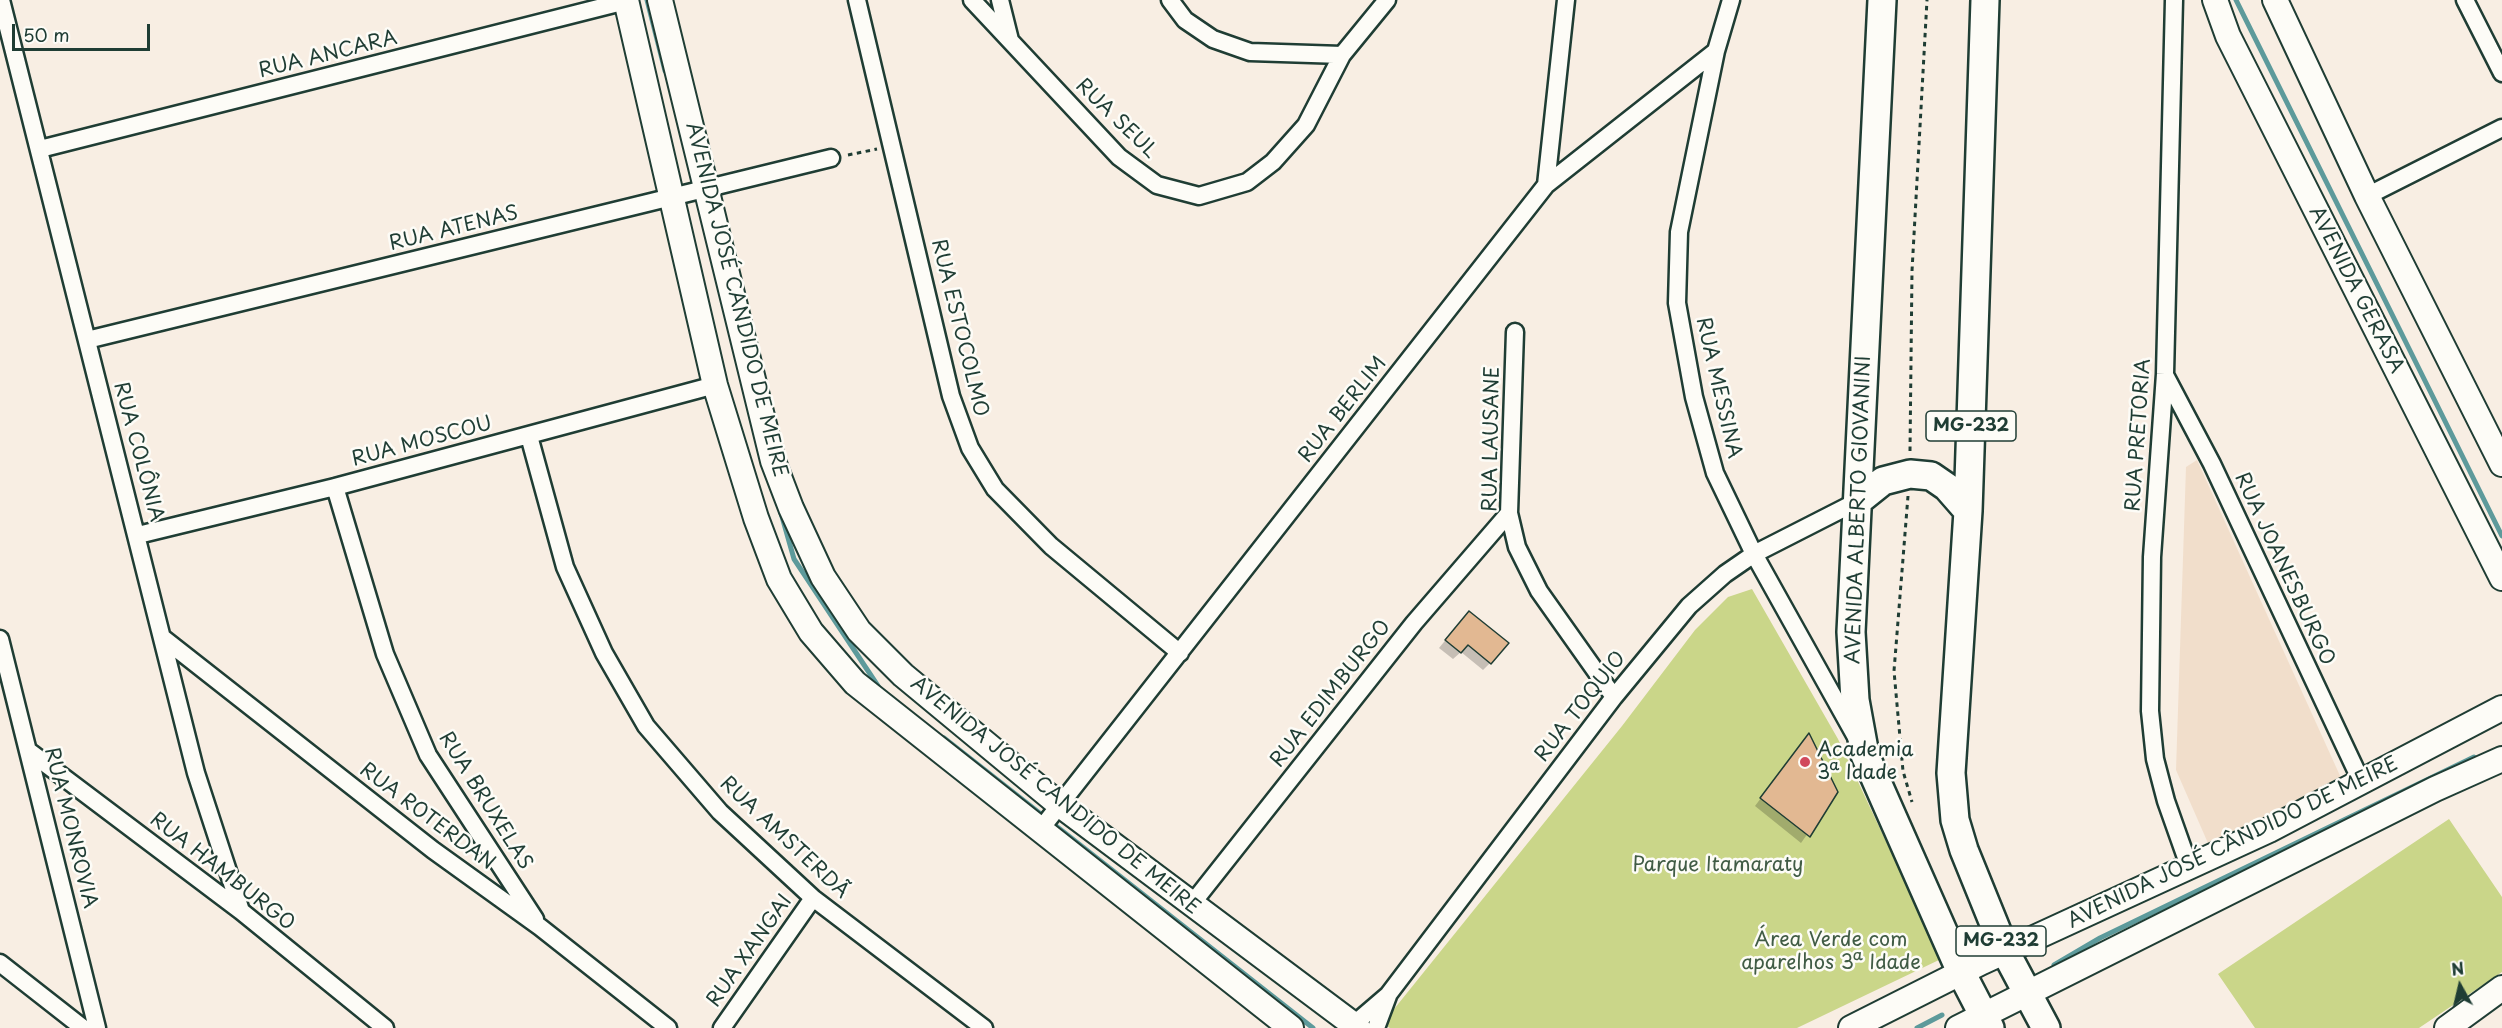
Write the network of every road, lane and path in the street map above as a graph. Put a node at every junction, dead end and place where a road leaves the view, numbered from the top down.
1 (1, 0) edge
2 (660, 0) edge
3 (857, 0) edge
4 (972, 0) edge
5 (1000, 0) edge
6 (1170, 0) edge
7 (1566, 0) edge
8 (1731, 0) edge
9 (1882, 0) edge
10 (1985, 0) edge
11 (2174, 0) edge
12 (2215, 0) edge
13 (2275, 0) edge
14 (2465, 0) edge
15 (626, 1) edge
16 (1378, 4) edge
17 (1010, 41) junction
18 (1716, 51) junction
19 (1342, 55) junction
20 (2502, 73) edge
21 (2502, 128) edge
22 (893, 146) junction
23 (40, 149) junction
24 (831, 158) joint
25 (1546, 185) junction
26 (690, 193) junction
27 (2367, 196) junction
28 (1515, 332) dead end
29 (87, 340) junction
30 (2165, 374) junction
31 (715, 385) junction
32 (529, 436) junction
33 (2502, 464) edge
34 (335, 487) junction
35 (1858, 501) junction
36 (1968, 511) junction
37 (1509, 513) junction
38 (138, 535) junction
39 (1754, 554) junction
40 (2502, 578) edge
41 (163, 638) junction
42 (0, 639) edge
43 (1180, 653) junction
44 (1614, 697) junction
45 (2502, 708) edge
46 (30, 753) junction
47 (1866, 754) junction
48 (2502, 759) edge
49 (2362, 783) junction
50 (1050, 817) junction
51 (2189, 866) junction
52 (813, 898) junction
53 (1191, 905) junction
54 (242, 911) junction
55 (540, 927) junction
56 (2005, 951) junction
57 (0, 963) edge
58 (1962, 972) junction
59 (2502, 988) edge
60 (2028, 993) junction
61 (1388, 995) junction
62 (1987, 1021) edge
63 (1354, 1027) edge
64 (83, 1028) edge
65 (97, 1028) edge
66 (385, 1028) edge
67 (668, 1028) edge
68 (722, 1028) edge
69 (984, 1028) edge
70 (1290, 1028) edge
71 (1377, 1028) edge
72 (1851, 1028) edge
73 (1958, 1028) edge
74 (2046, 1028) edge
75 (2447, 1028) edge

1 - 23 street, RUA COLÔNIA
2 - 26 street, AVENIDA JOSÉ CANDIDO DE MEIRE
3 - 22 street, RUA ESTOCOLMO
4 - 17 street, RUA SEUL
5 - 17 street
6 - 19 street
7 - 25 street
8 - 18 street, RUA MESSINA
9 - 35 main road, AVENIDA ALBERTO GIOVANINI / MG-232
10 - 36 main road, MG-232
11 - 30 street, RUA PRETORIA
12 - 40 street, AVENIDA GERASA
13 - 27 street
14 - 20 street
15 - 23 street, RUA ANCARA
15 - 26 street, AVENIDA JOSÉ CANDIDO DE MEIRE
16 - 19 street, RUA SEUL
17 - 19 street, RUA SEUL
18 - 25 street, RUA BERLIM
18 - 39 street, RUA MESSINA
21 - 27 street
22 - 24 path
22 - 43 street, RUA ESTOCOLMO
23 - 29 street, RUA COLÔNIA
24 - 26 street, RUA ATENAS
25 - 43 street, RUA BERLIM
26 - 29 street, RUA ATENAS
26 - 31 street, AVENIDA JOSÉ CANDIDO DE MEIRE
26 - 50 street, AVENIDA JOSÉ CANDIDO DE MEIRE
27 - 33 street
28 - 37 street, RUA LAUSANE
29 - 38 street, RUA COLÔNIA
30 - 49 street, RUA JOANESBURGO
30 - 51 street, RUA PRETORIA
31 - 32 street, RUA MOSCOU
31 - 50 street, AVENIDA JOSÉ CANDIDO DE MEIRE
32 - 34 street, RUA MOSCOU
32 - 52 street, RUA AMSTERDÃ
34 - 38 street, RUA MOSCOU
34 - 55 street, RUA BRUXELAS
35 - 36 main road
35 - 39 street, RUA TOQUIO
35 - 47 main road, AVENIDA ALBERTO GIOVANINI / MG-232
36 - 56 main road, MG-232
37 - 44 street, RUA LAUSANE
37 - 53 street, RUA EDIMBURGO
38 - 41 street, RUA COLÔNIA
39 - 44 street, RUA TOQUIO
39 - 47 street, RUA MESSINA
41 - 54 street, RUA COLÔNIA
41 - 55 street, RUA ROTERDAN
42 - 46 street, RUA MONROVIA
43 - 50 street, RUA BERLIM
44 - 61 street, RUA TOQUIO
45 - 49 street, AVENIDA JOSÉ CÂNDIDO DE MEIRE
46 - 54 street, RUA HAMBURGO
46 - 65 street, RUA MONROVIA
47 - 58 main road, AVENIDA ALBERTO GIOVANINI / MG-232
48 - 60 street, AVENIDA JOSÉ CÂNDIDO DE MEIRE
49 - 51 street, AVENIDA JOSÉ CÂNDIDO DE MEIRE
50 - 53 street, AVENIDA JOSÉ CANDIDO DE MEIRE
50 - 70 street, AVENIDA JOSÉ CANDIDO DE MEIRE
51 - 56 street, AVENIDA JOSÉ CÂNDIDO DE MEIRE
52 - 68 street, RUA XANGAI
52 - 69 street, RUA AMSTERDÃ
53 - 63 street, AVENIDA JOSÉ CANDIDO DE MEIRE
54 - 66 street, RUA HAMBURGO
55 - 67 street, RUA ROTERDAN
56 - 58 street, AVENIDA JOSÉ CÂNDIDO DE MEIRE
56 - 60 main road, MG-232
57 - 64 street
58 - 62 main road, AVENIDA ALBERTO GIOVANINI / MG-232
58 - 72 street
59 - 75 street
60 - 62 street, AVENIDA JOSÉ CÂNDIDO DE MEIRE
60 - 74 main road, MG-232
61 - 63 street, RUA TOQUIO
61 - 71 street, RUA TOQUIO
62 - 73 street

